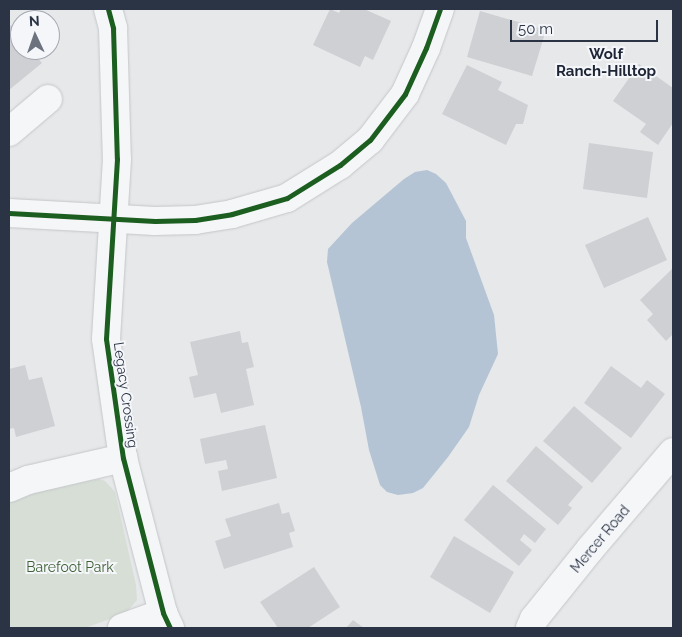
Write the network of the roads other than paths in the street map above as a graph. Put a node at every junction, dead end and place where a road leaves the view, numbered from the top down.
1 (108, 9) edge
2 (440, 9) edge
3 (48, 99) dead end
4 (9, 132) edge
5 (9, 213) edge
6 (113, 218) junction
7 (673, 452) edge
8 (123, 458) junction
9 (9, 488) edge
10 (166, 621) edge
11 (122, 628) edge
12 (530, 628) edge

1 - 6 street, Legacy Crossing
2 - 6 street
3 - 4 street
5 - 6 street
6 - 8 street, Legacy Crossing
7 - 12 street, Mercer Road
8 - 9 street
8 - 10 street, Legacy Crossing
10 - 11 street

